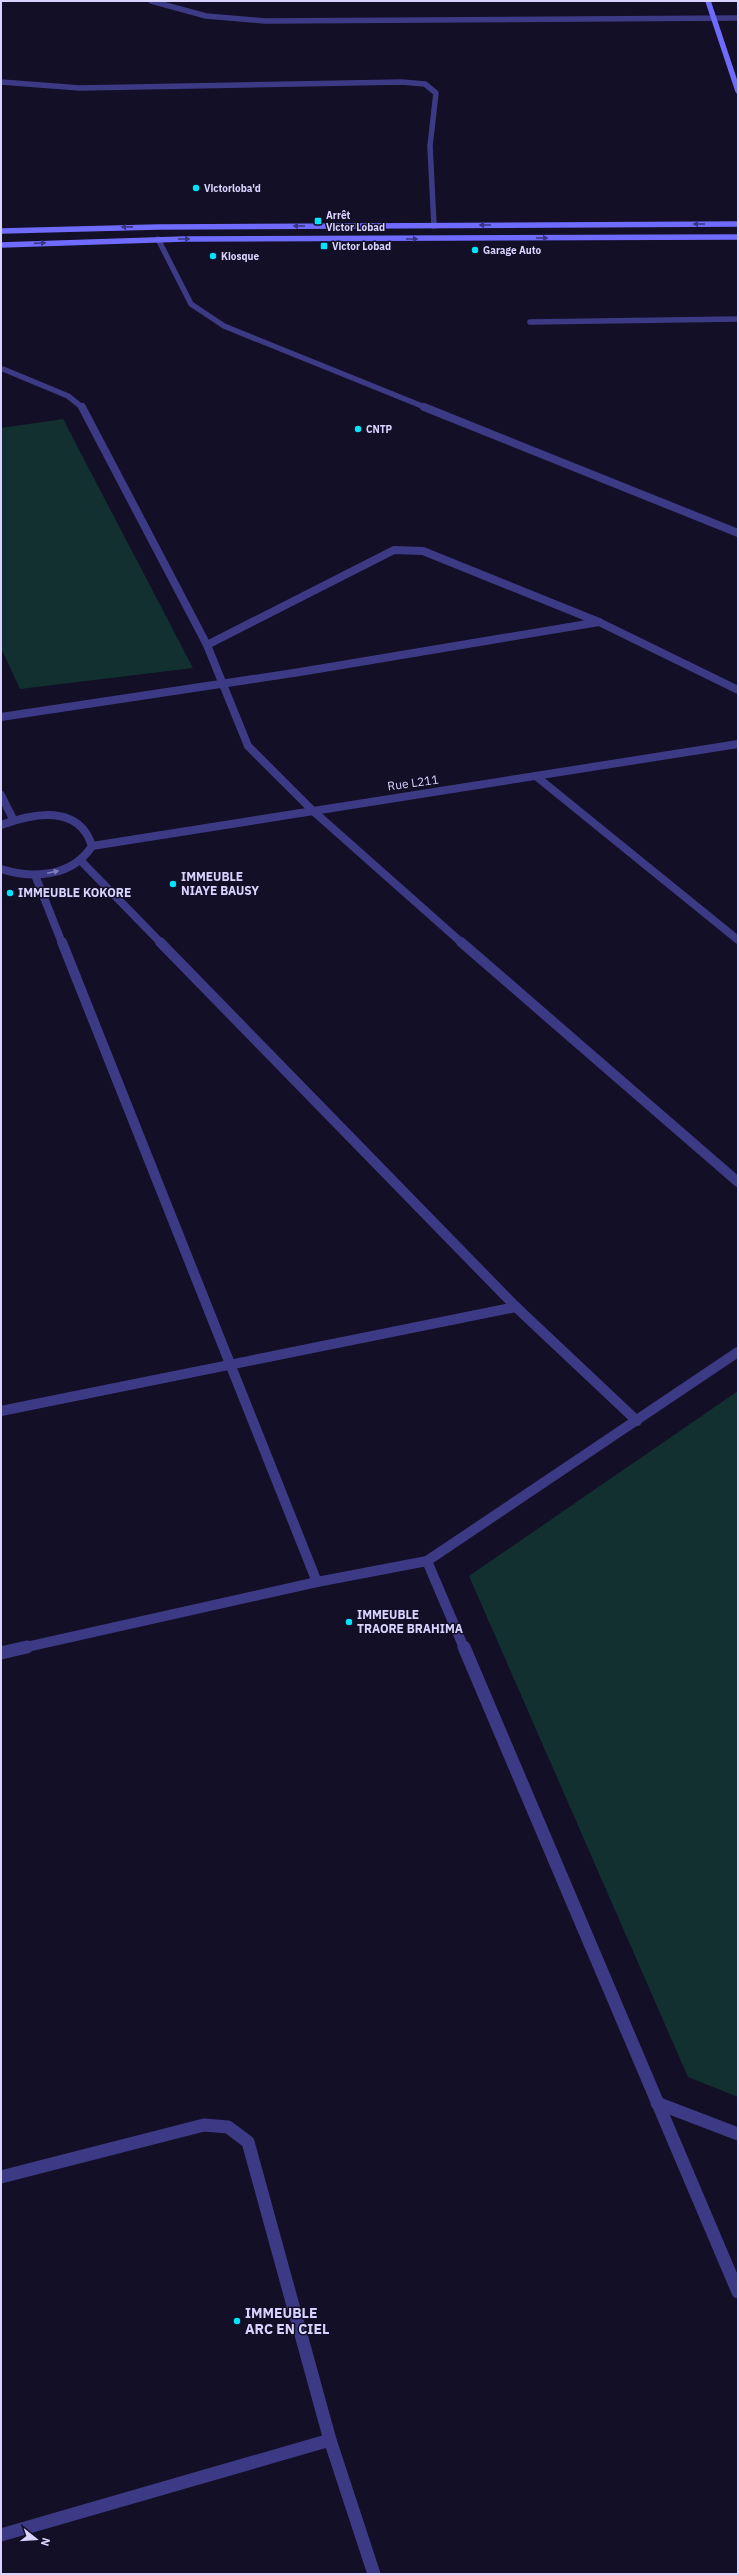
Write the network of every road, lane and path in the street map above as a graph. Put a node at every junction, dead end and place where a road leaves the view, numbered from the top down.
1 (151, 1) edge
2 (708, 1) edge
3 (738, 18) edge
4 (714, 19) junction
5 (1, 82) edge
6 (738, 91) edge
7 (738, 224) edge
8 (434, 226) junction
9 (1, 231) edge
10 (738, 236) edge
11 (158, 239) junction
12 (1, 245) edge
13 (738, 319) edge
14 (530, 322) dead end
15 (4, 369) dead end
16 (738, 533) edge
17 (599, 622) junction
18 (207, 645) junction
19 (223, 686) junction
20 (738, 690) edge
21 (1, 718) edge
22 (738, 744) edge
23 (537, 777) junction
24 (1, 795) edge
25 (312, 810) junction
26 (13, 819) junction
27 (1, 825) edge
28 (92, 846) junction
29 (81, 861) junction
30 (1, 869) edge
31 (35, 875) junction
32 (738, 940) edge
33 (738, 1182) edge
34 (516, 1307) junction
35 (738, 1352) edge
36 (230, 1364) junction
37 (1, 1411) edge
38 (637, 1421) junction
39 (427, 1562) junction
40 (317, 1582) junction
41 (1, 1653) edge
42 (657, 2103) junction
43 (738, 2134) edge
44 (1, 2177) edge
45 (738, 2292) edge
46 (330, 2440) junction
47 (1, 2535) edge
48 (374, 2574) edge

1 - 4 street
2 - 4 main road
3 - 4 street
4 - 6 main road
5 - 8 street
7 -> 8 main road
8 -> 9 main road
11 -> 10 main road
12 -> 11 main road
11 - 16 street
13 - 14 street
15 - 18 street
17 - 18 street
17 - 19 street
17 - 20 street
18 - 19 street
19 - 21 street
19 - 25 street
22 - 23 street, Rue L211
23 - 25 street, Rue L211
23 - 32 street
24 - 26 street
25 - 28 street, Rue L211
25 - 33 street
26 - 27 street
26 - 28 street
28 - 29 street
31 -> 29 street
29 - 34 street
30 - 31 street
31 - 36 street
34 - 36 street
34 - 38 street
35 - 38 street
36 - 37 street
36 - 40 street
38 - 39 street
39 - 40 street
39 - 42 street
40 - 41 street
42 - 43 street
42 - 45 street
44 - 46 street
46 - 47 street
46 - 48 street

